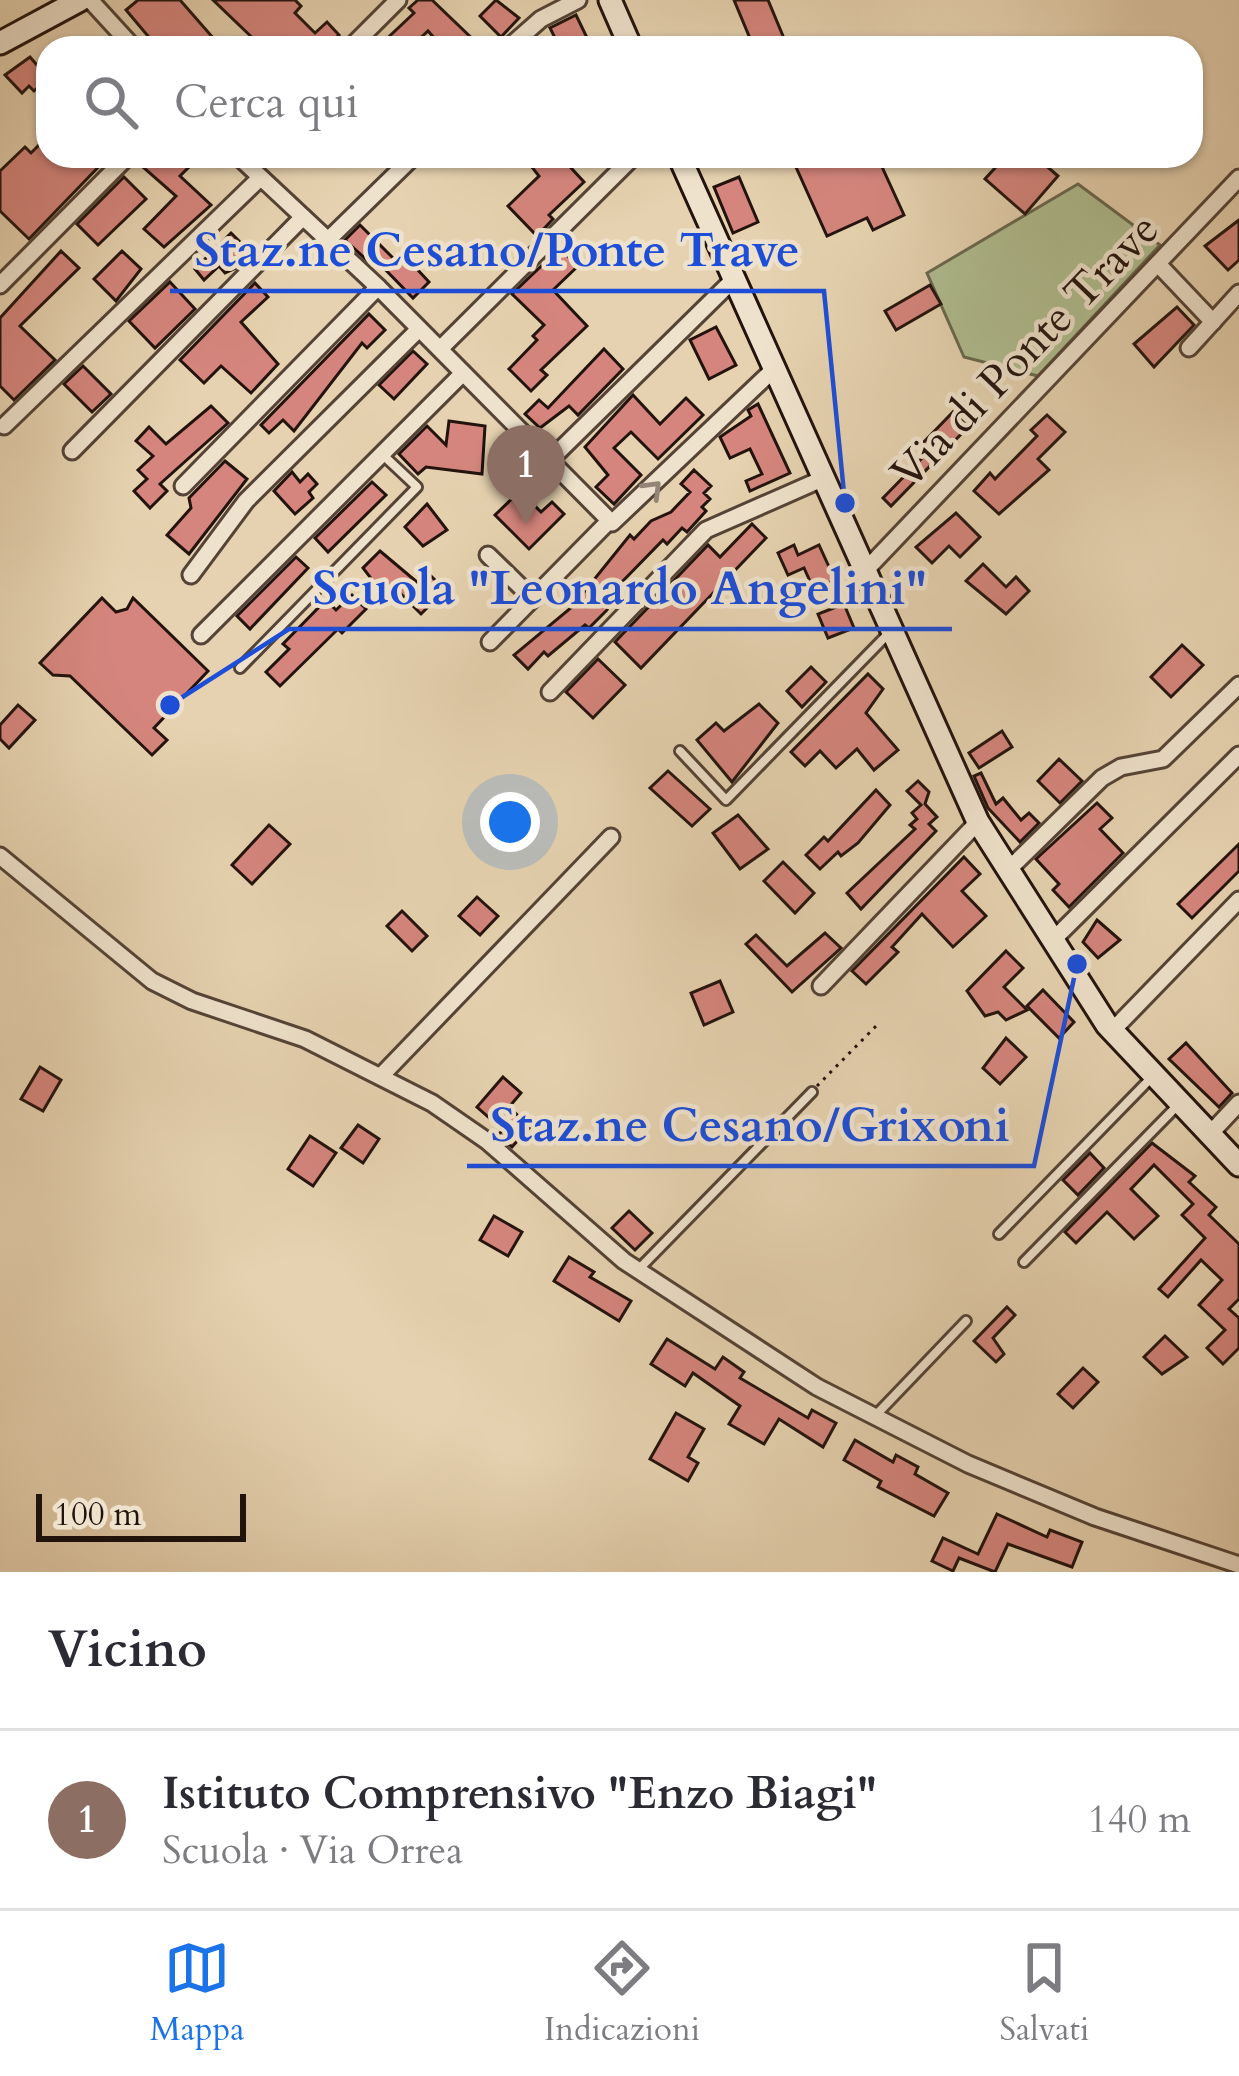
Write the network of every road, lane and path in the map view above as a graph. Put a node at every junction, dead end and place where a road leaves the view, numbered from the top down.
1 (80, 0) edge
2 (90, 0) edge
3 (398, 0) edge
4 (578, 0) edge
5 (610, 0) edge
6 (123, 36) edge
7 (362, 36) edge
8 (522, 36) edge
9 (626, 36) edge
10 (0, 43) edge
11 (116, 168) edge
12 (250, 168) edge
13 (402, 168) edge
14 (622, 168) edge
15 (684, 168) edge
16 (260, 178) junction
17 (1239, 178) edge
18 (303, 217) junction
19 (328, 239) junction
20 (1158, 264) junction
21 (734, 279) junction
22 (0, 285) edge
23 (378, 287) junction
24 (1239, 293) edge
25 (1213, 322) junction
26 (419, 329) junction
27 (1190, 348) dead end
28 (440, 349) junction
29 (774, 369) junction
30 (463, 373) junction
31 (4, 426) dead end
32 (72, 451) dead end
33 (382, 454) junction
34 (549, 461) junction
35 (822, 479) junction
36 (183, 486) dead end
37 (609, 521) junction
38 (488, 555) dead end
39 (863, 573) junction
40 (191, 575) dead end
41 (533, 599) junction
42 (890, 632) junction
43 (201, 635) dead end
44 (490, 642) dead end
45 (240, 668) dead end
46 (1239, 686) edge
47 (550, 692) dead end
48 (680, 751) dead end
49 (1239, 754) edge
50 (978, 822) junction
51 (611, 837) dead end
52 (0, 856) edge
53 (1007, 871) junction
54 (1239, 900) edge
55 (1052, 941) junction
56 (821, 986) dead end
57 (880, 1023) dead end
58 (1112, 1031) junction
59 (381, 1076) junction
60 (1152, 1077) junction
61 (812, 1092) joint
62 (1239, 1103) edge
63 (1178, 1105) junction
64 (1209, 1135) junction
65 (1239, 1165) edge
66 (999, 1234) dead end
67 (1024, 1262) dead end
68 (638, 1270) junction
69 (966, 1322) dead end
70 (874, 1417) junction
71 (1239, 1565) edge

1 - 10 street
2 - 6 street
3 - 7 street
4 - 8 street
5 - 9 street
11 - 22 street
12 - 16 street
13 - 19 street
14 - 28 street
15 - 21 street
16 - 18 street
16 - 31 street
17 - 20 street, Via di Ponte Trave
18 - 19 street
18 - 32 street
19 - 23 street
20 - 25 street
20 - 39 street, Via di Ponte Trave
21 - 29 street
21 - 34 street
23 - 26 street
23 - 36 street
24 - 25 street
25 - 27 street
26 - 28 street
26 - 40 street
28 - 30 street
29 - 35 street
37 -> 29 street
30 - 33 street
30 - 34 street
33 - 43 street
33 - 45 lane
34 - 37 street
35 - 39 street
35 - 47 street
37 - 41 street
38 - 41 street
39 - 42 street
41 - 44 street
42 - 48 lane
42 - 50 street
46 - 53 street
49 - 55 street
50 - 53 street
50 - 56 street
51 - 59 street
52 - 59 street
53 - 55 street
54 - 58 street
55 - 58 street
57 - 61 path
58 - 60 street
59 - 68 street
60 - 63 street
60 - 66 lane
61 - 68 lane
62 - 64 street
63 - 64 street
63 - 67 lane
64 - 65 street
68 - 70 street
69 - 70 lane
70 - 71 street

